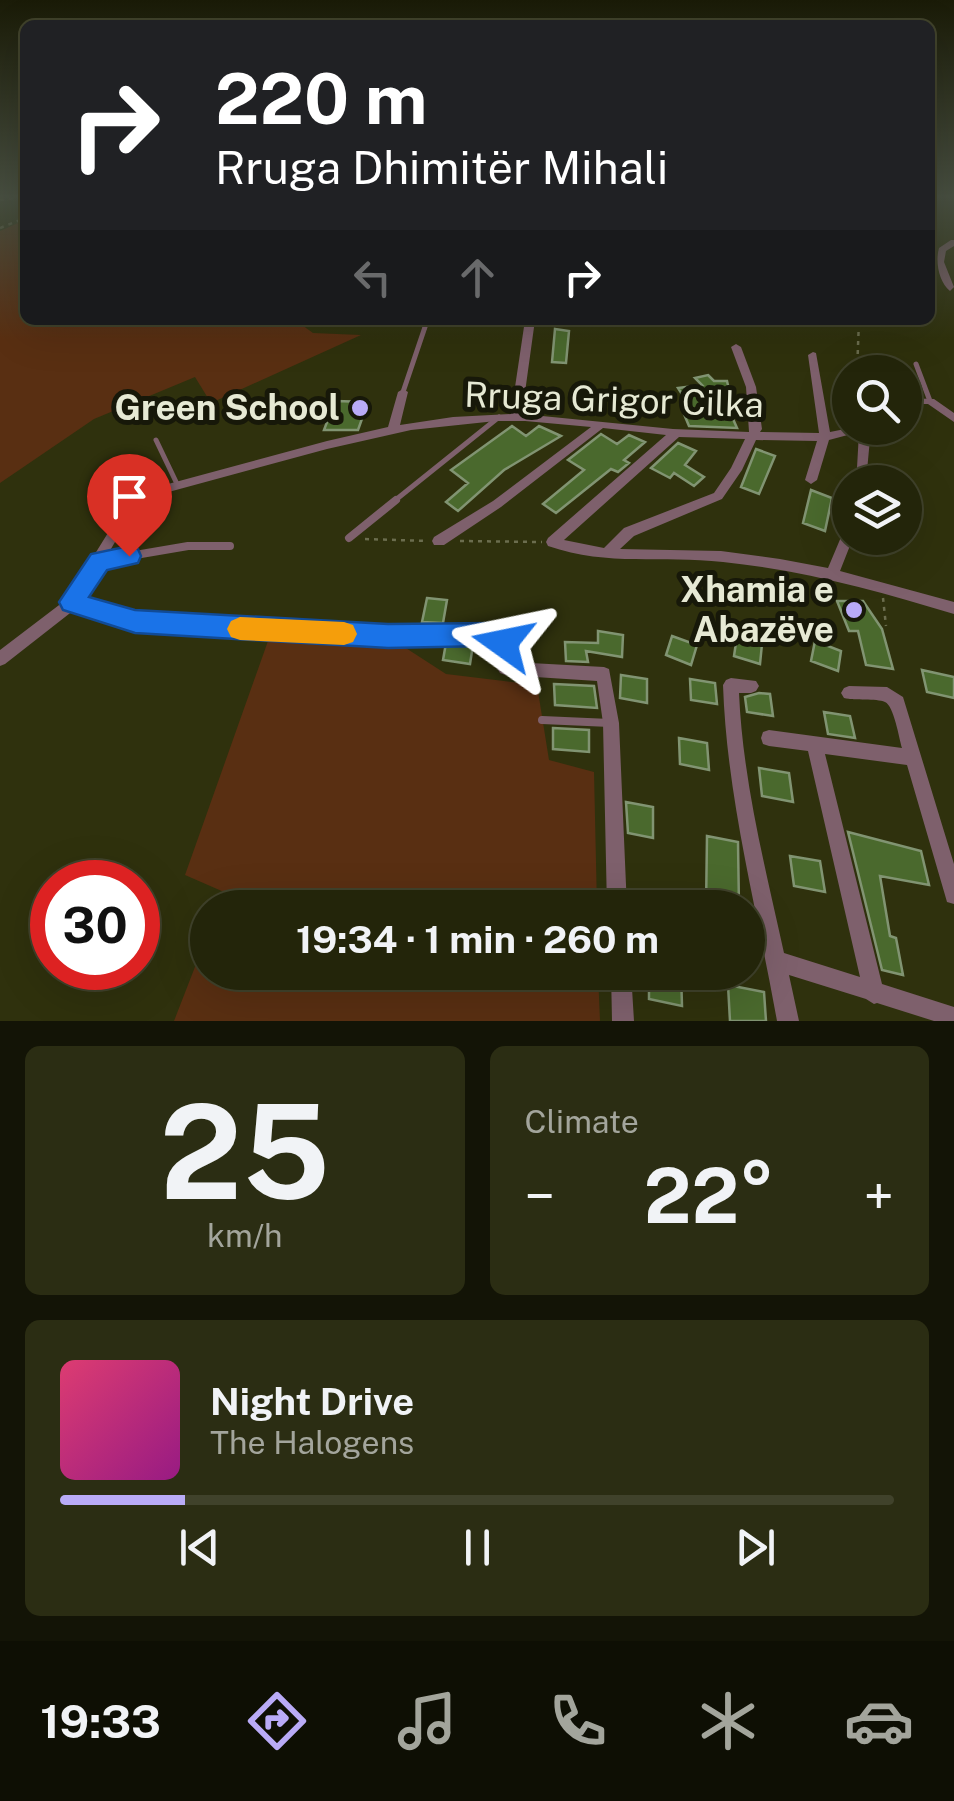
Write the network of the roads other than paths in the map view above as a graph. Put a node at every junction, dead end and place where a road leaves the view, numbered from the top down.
1 (952, 244) edge
2 (950, 288) dead end
3 (425, 325) edge
4 (529, 325) edge
5 (736, 346) dead end
6 (813, 354) dead end
7 (922, 380) edge
8 (403, 392) joint
9 (922, 402) edge
10 (930, 402) junction
11 (499, 417) junction
12 (516, 417) junction
13 (954, 418) edge
14 (598, 426) junction
15 (393, 430) junction
16 (832, 433) edge
17 (675, 434) junction
18 (826, 434) junction
19 (754, 435) junction
20 (156, 440) dead end
21 (810, 480) dead end
22 (178, 486) junction
23 (349, 538) dead end
24 (440, 541) dead end
25 (230, 546) dead end
26 (609, 551) junction
27 (840, 555) edge
28 (100, 561) junction
29 (832, 575) junction
30 (72, 602) junction
31 (954, 608) edge
32 (0, 660) edge
33 (751, 686) dead end
34 (849, 693) dead end
35 (542, 720) dead end
36 (611, 723) junction
37 (769, 738) dead end
38 (814, 744) junction
39 (914, 758) junction
40 (616, 890) edge
41 (954, 895) edge
42 (778, 961) junction
43 (622, 990) edge
44 (874, 994) junction
45 (954, 1017) edge
46 (624, 1021) edge
47 (788, 1021) edge

1 - 2 street
3 - 8 lane
4 - 12 street
5 - 19 street
6 - 18 street
7 - 10 lane
8 - 15 street
9 - 10 street
10 - 13 street
11 - 12 street, Rruga Grigor Cilka
11 - 15 street, Rruga Grigor Cilka
11 - 23 lane
12 - 14 street, Rruga Grigor Cilka
14 - 17 street, Rruga Grigor Cilka
14 - 24 street
15 - 22 street, Rruga Grigor Cilka
16 - 18 street, Rruga Grigor Cilka
17 - 19 street, Rruga Grigor Cilka
17 - 26 street
18 - 19 street, Rruga Grigor Cilka
18 - 21 street
19 - 26 street
20 - 22 lane
22 - 28 street, Rruga Grigor Cilka
25 - 28 lane
26 - 29 street
27 - 29 street
28 - 30 street
29 - 31 street
30 - 32 street
30 - 36 street
33 - 42 street
34 - 39 street
35 - 36 lane
36 - 40 street
37 - 38 street
38 - 39 street
38 - 44 street
39 - 41 street
42 - 44 street
42 - 47 street
43 - 46 street
44 - 45 street

